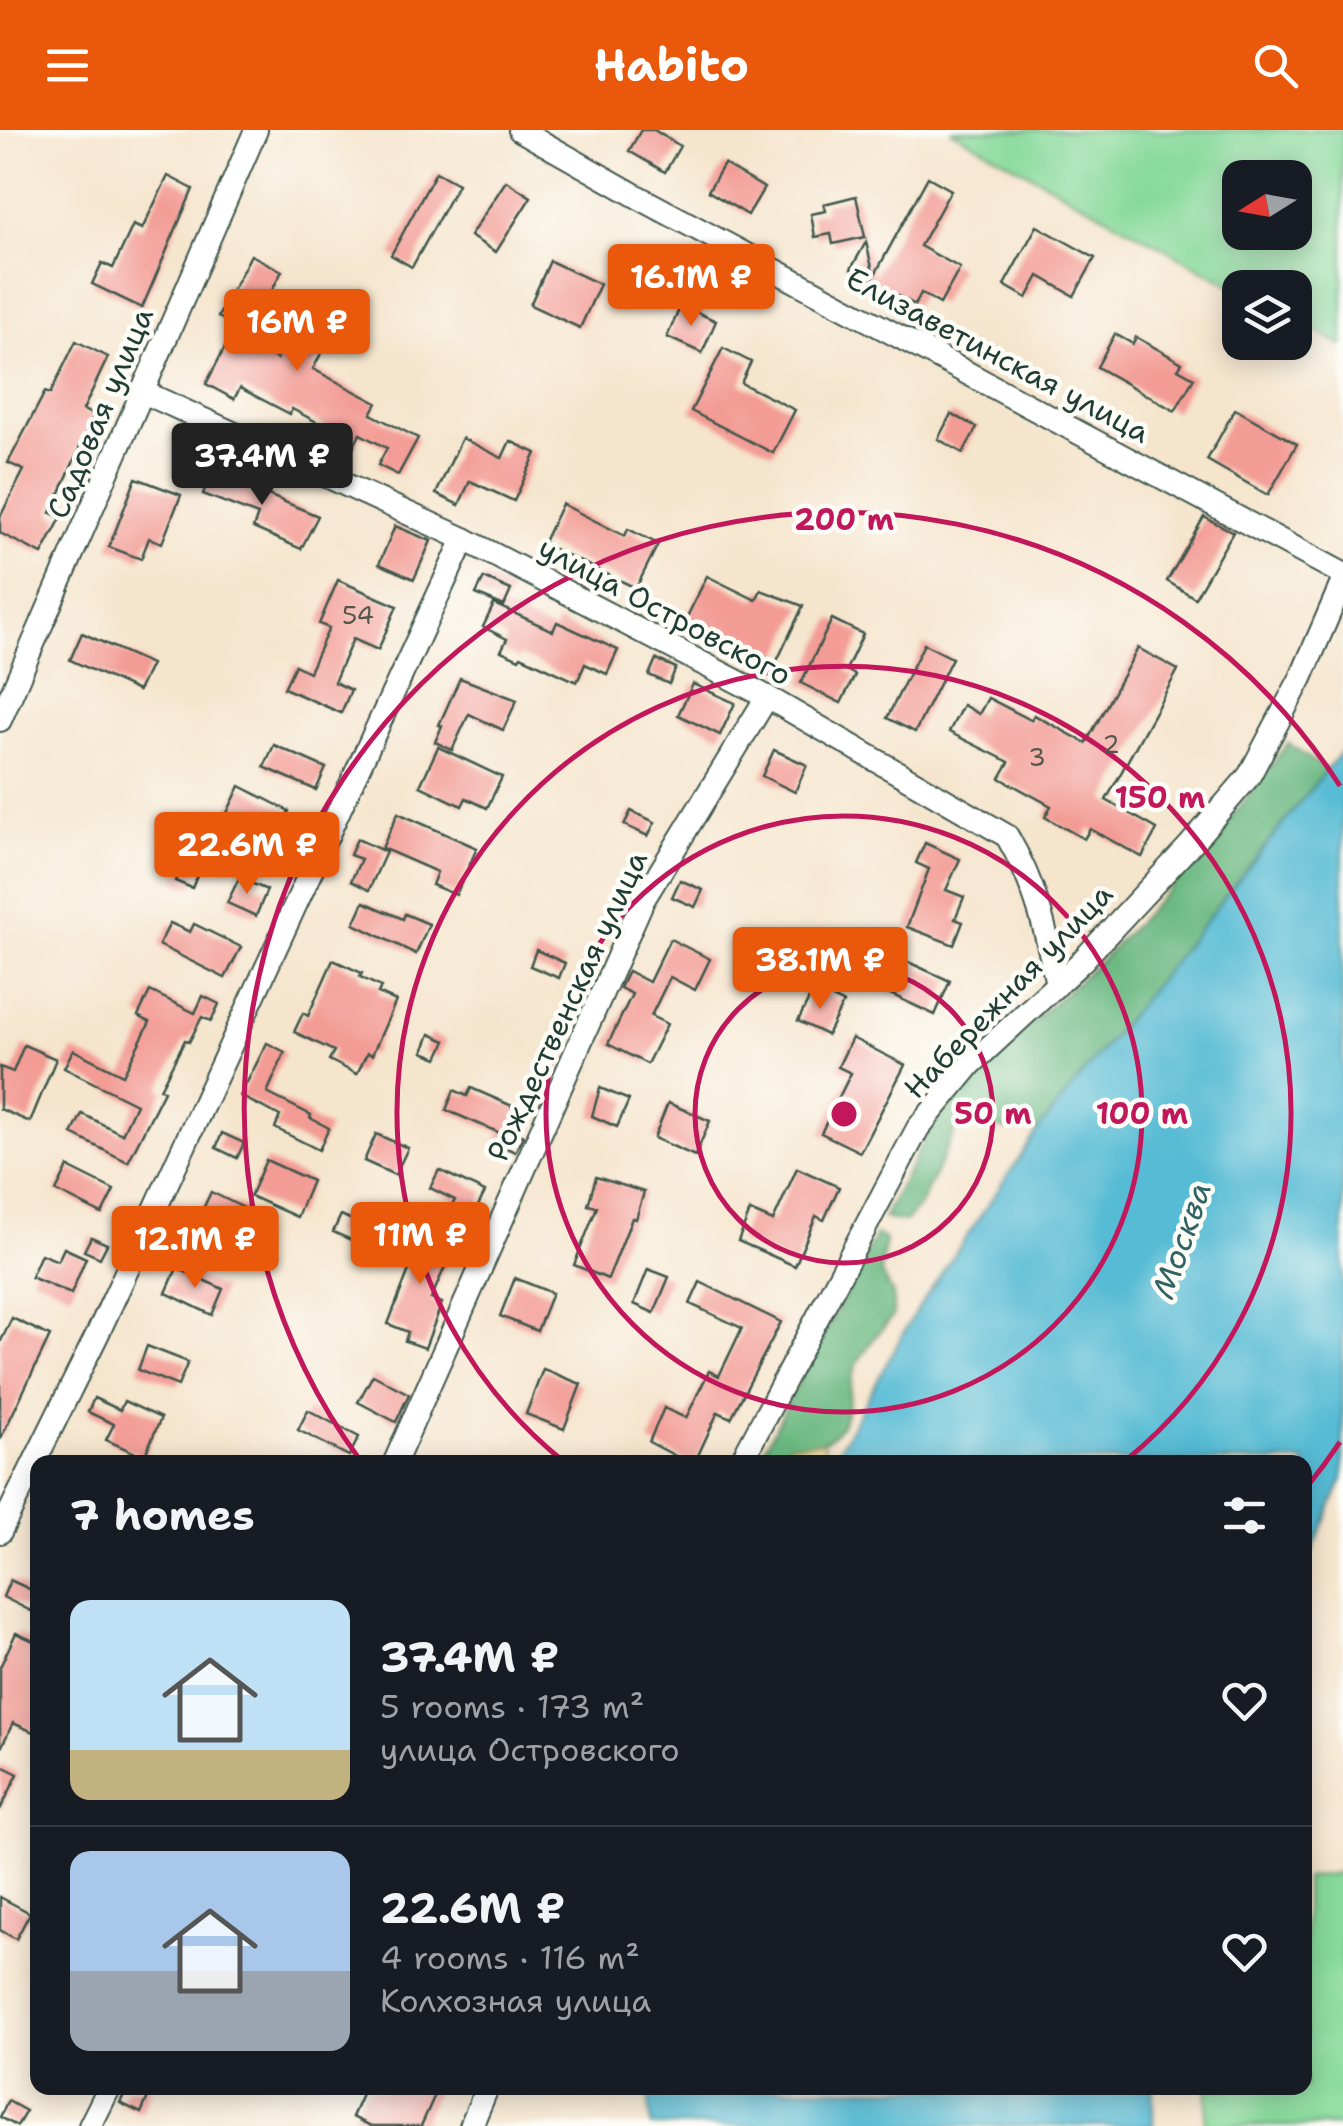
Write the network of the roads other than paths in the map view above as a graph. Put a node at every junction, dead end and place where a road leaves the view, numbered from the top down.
1 (256, 130) edge
2 (520, 130) edge
3 (141, 391) junction
4 (464, 539) junction
5 (1343, 578) edge
6 (767, 697) junction
7 (0, 720) edge
8 (1057, 986) junction
9 (38, 1455) edge
10 (398, 1455) edge
11 (745, 1455) edge
12 (30, 1471) edge
13 (0, 1532) edge
14 (106, 2095) edge
15 (484, 2095) edge
16 (90, 2126) edge
17 (471, 2126) edge

1 - 3 street, Садовая улица
2 - 5 street, Елизаветинская улица
3 - 4 street, улица Островского
3 - 7 street, Садовая улица
4 - 6 street, улица Островского
4 - 9 street
5 - 8 street, Набережная улица
6 - 8 street, улица Островского
6 - 10 street, Рождественская улица
8 - 11 street, Набережная улица
12 - 13 street
14 - 16 street
15 - 17 street

